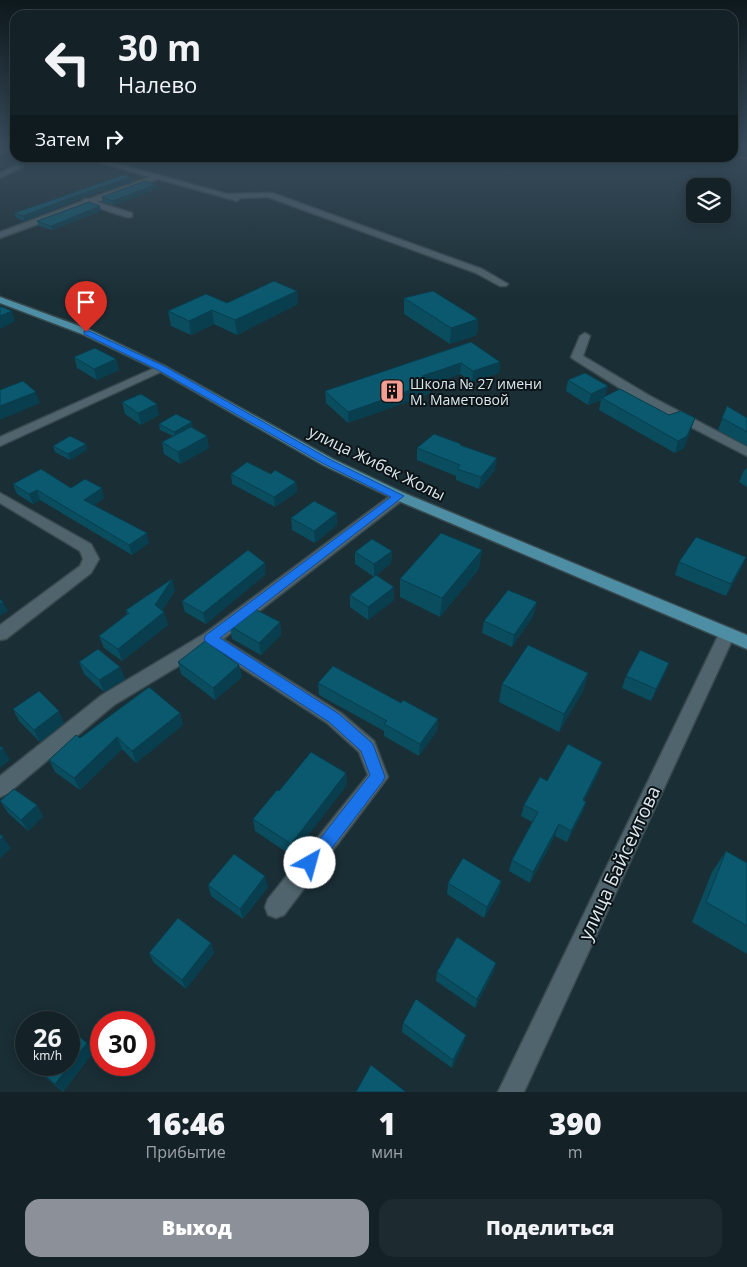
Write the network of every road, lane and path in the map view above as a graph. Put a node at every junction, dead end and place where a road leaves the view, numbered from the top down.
1 (99, 197) edge
2 (231, 197) edge
3 (274, 197) edge
4 (87, 201) junction
5 (246, 202) dead end
6 (129, 215) dead end
7 (0, 235) edge
8 (503, 284) dead end
9 (0, 300) edge
10 (585, 336) dead end
11 (161, 368) junction
12 (0, 442) edge
13 (747, 452) edge
14 (399, 496) junction
15 (0, 498) edge
16 (0, 634) edge
17 (727, 634) junction
18 (210, 639) junction
19 (747, 642) edge
20 (0, 788) edge
21 (276, 906) dead end
22 (511, 1092) edge

1 - 4 street
2 - 5 street
3 - 8 street
4 - 6 street
4 - 7 street
9 - 11 main road, улица Жибек Жолы
10 - 13 street
11 - 12 street
11 - 14 main road, улица Жибек Жолы
14 - 17 main road, улица Жибек Жолы
14 - 18 street
15 - 16 street
17 - 19 main road, улица Жибек Жолы
17 - 22 street, улица Байсеитова
18 - 20 street
18 - 21 street

